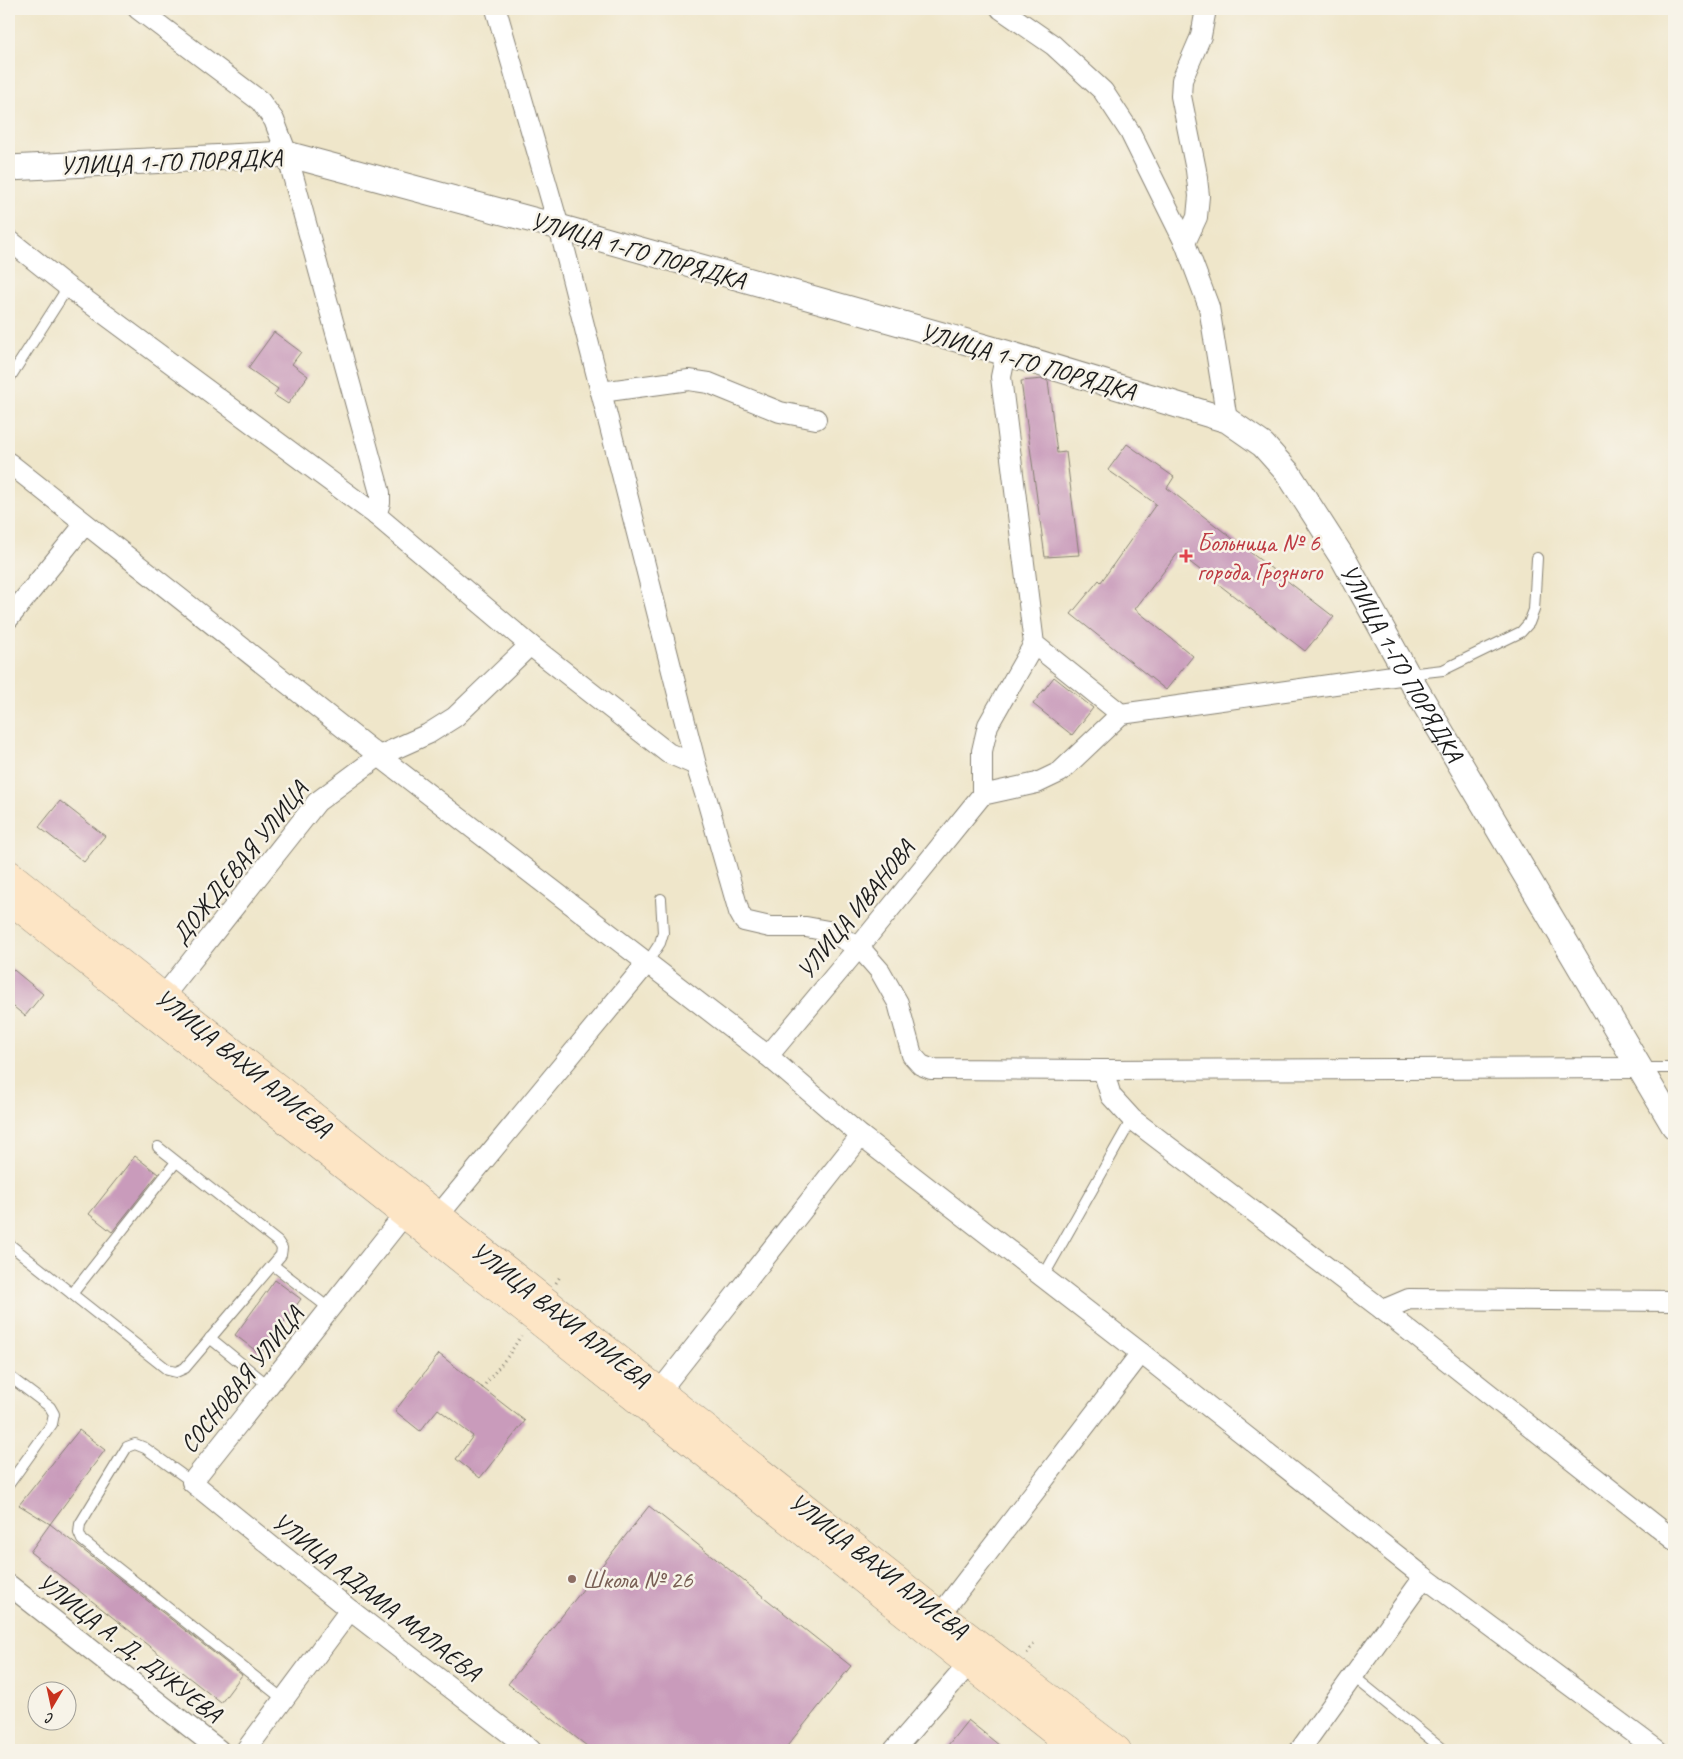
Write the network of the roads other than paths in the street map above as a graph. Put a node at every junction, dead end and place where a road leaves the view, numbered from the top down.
1 (138, 9) edge
2 (496, 9) edge
3 (1001, 9) edge
4 (1206, 9) edge
5 (287, 154) junction
6 (9, 168) edge
7 (559, 227) junction
8 (9, 240) edge
9 (1185, 242) junction
10 (68, 287) junction
11 (1006, 353) junction
12 (9, 379) edge
13 (601, 392) junction
14 (816, 419) dead end
15 (1227, 420) junction
16 (9, 463) edge
17 (376, 515) junction
18 (84, 524) junction
19 (1537, 558) dead end
20 (9, 618) edge
21 (1034, 644) junction
22 (530, 645) junction
23 (1407, 674) junction
24 (1121, 714) junction
25 (379, 756) junction
26 (696, 765) junction
27 (982, 795) junction
28 (9, 874) edge
29 (9, 899) edge
30 (661, 899) dead end
31 (859, 947) junction
32 (647, 963) junction
33 (163, 997) junction
34 (768, 1056) junction
35 (1640, 1068) junction
36 (1674, 1068) edge
37 (1103, 1070) junction
38 (1132, 1118) junction
39 (1674, 1126) edge
40 (861, 1136) junction
41 (158, 1147) dead end
42 (176, 1162) junction
43 (404, 1215) junction
44 (438, 1216) junction
45 (9, 1244) edge
46 (273, 1265) junction
47 (1043, 1277) junction
48 (72, 1294) junction
49 (1674, 1301) edge
50 (330, 1309) junction
51 (1383, 1310) junction
52 (210, 1338) junction
53 (1142, 1353) junction
54 (9, 1376) edge
55 (269, 1386) junction
56 (659, 1392) junction
57 (192, 1482) junction
58 (9, 1484) edge
59 (1674, 1540) edge
60 (1424, 1577) junction
61 (9, 1585) edge
62 (350, 1610) junction
63 (940, 1615) junction
64 (968, 1665) junction
65 (1353, 1676) junction
66 (283, 1699) junction
67 (220, 1750) edge
68 (246, 1750) edge
69 (531, 1750) edge
70 (895, 1750) edge
71 (1077, 1750) edge
72 (1117, 1750) edge
73 (1300, 1750) edge
74 (1444, 1750) edge
75 (1657, 1750) edge

1 - 5 street
2 - 7 street
3 - 9 street
4 - 9 street
5 - 6 street, УЛИЦА 1-ГО ПОРЯДКА
5 - 7 street, УЛИЦА 1-ГО ПОРЯДКА
5 - 17 street
7 - 11 street, УЛИЦА 1-ГО ПОРЯДКА
7 - 13 street
8 - 10 street
9 - 15 street
10 - 12 lane
10 - 17 street
11 - 15 street, УЛИЦА 1-ГО ПОРЯДКА
11 - 21 street
13 - 14 street
13 - 26 street
15 - 23 street, УЛИЦА 1-ГО ПОРЯДКА
16 - 18 street
17 - 22 street
18 - 20 street
18 - 25 street
19 - 23 lane
21 - 24 street
21 - 27 street
22 - 25 street, ДОЖДЕВАЯ УЛИЦА
22 - 26 street
23 - 24 street
23 - 35 street, УЛИЦА 1-ГО ПОРЯДКА
24 - 27 street
25 - 32 street
25 - 33 street, ДОЖДЕВАЯ УЛИЦА
26 - 31 street
27 - 31 street, УЛИЦА ИВАНОВА
28 - 33 main road, УЛИЦА ВАХИ АЛИЕВА
29 - 43 main road, УЛИЦА ВАХИ АЛИЕВА
30 - 32 lane
31 - 34 street, УЛИЦА ИВАНОВА
31 - 37 street
32 - 34 street
32 - 44 street
33 - 44 main road, УЛИЦА ВАХИ АЛИЕВА
34 - 40 street
35 - 36 lane
35 - 37 street
35 - 39 street, УЛИЦА 1-ГО ПОРЯДКА
37 - 38 street
38 - 47 lane
38 - 51 street
40 - 47 street
40 - 56 street
41 - 42 lane
42 - 46 lane
42 - 48 lane
43 - 50 street, СОСНОВАЯ УЛИЦА
43 - 64 main road, УЛИЦА ВАХИ АЛИЕВА
44 - 56 main road, УЛИЦА ВАХИ АЛИЕВА
45 - 48 lane
46 - 50 lane
46 - 52 lane
47 - 53 street
48 - 52 lane
49 - 51 street
50 - 55 street, СОСНОВАЯ УЛИЦА
51 - 59 street
52 - 55 lane
53 - 60 street
53 - 63 street
54 - 58 lane
55 - 57 street, СОСНОВАЯ УЛИЦА
56 - 63 main road, УЛИЦА ВАХИ АЛИЕВА
57 - 62 street, УЛИЦА АДАМА МАЛАЕВА
57 - 66 lane
60 - 65 street
60 - 75 street
61 - 67 street, УЛИЦА А. Д. ДУКУЕВА
62 - 66 street
62 - 69 street, УЛИЦА АДАМА МАЛАЕВА
63 - 72 main road, УЛИЦА ВАХИ АЛИЕВА
64 - 70 street
64 - 71 main road, УЛИЦА ВАХИ АЛИЕВА
65 - 73 street
65 - 74 lane
66 - 68 street

